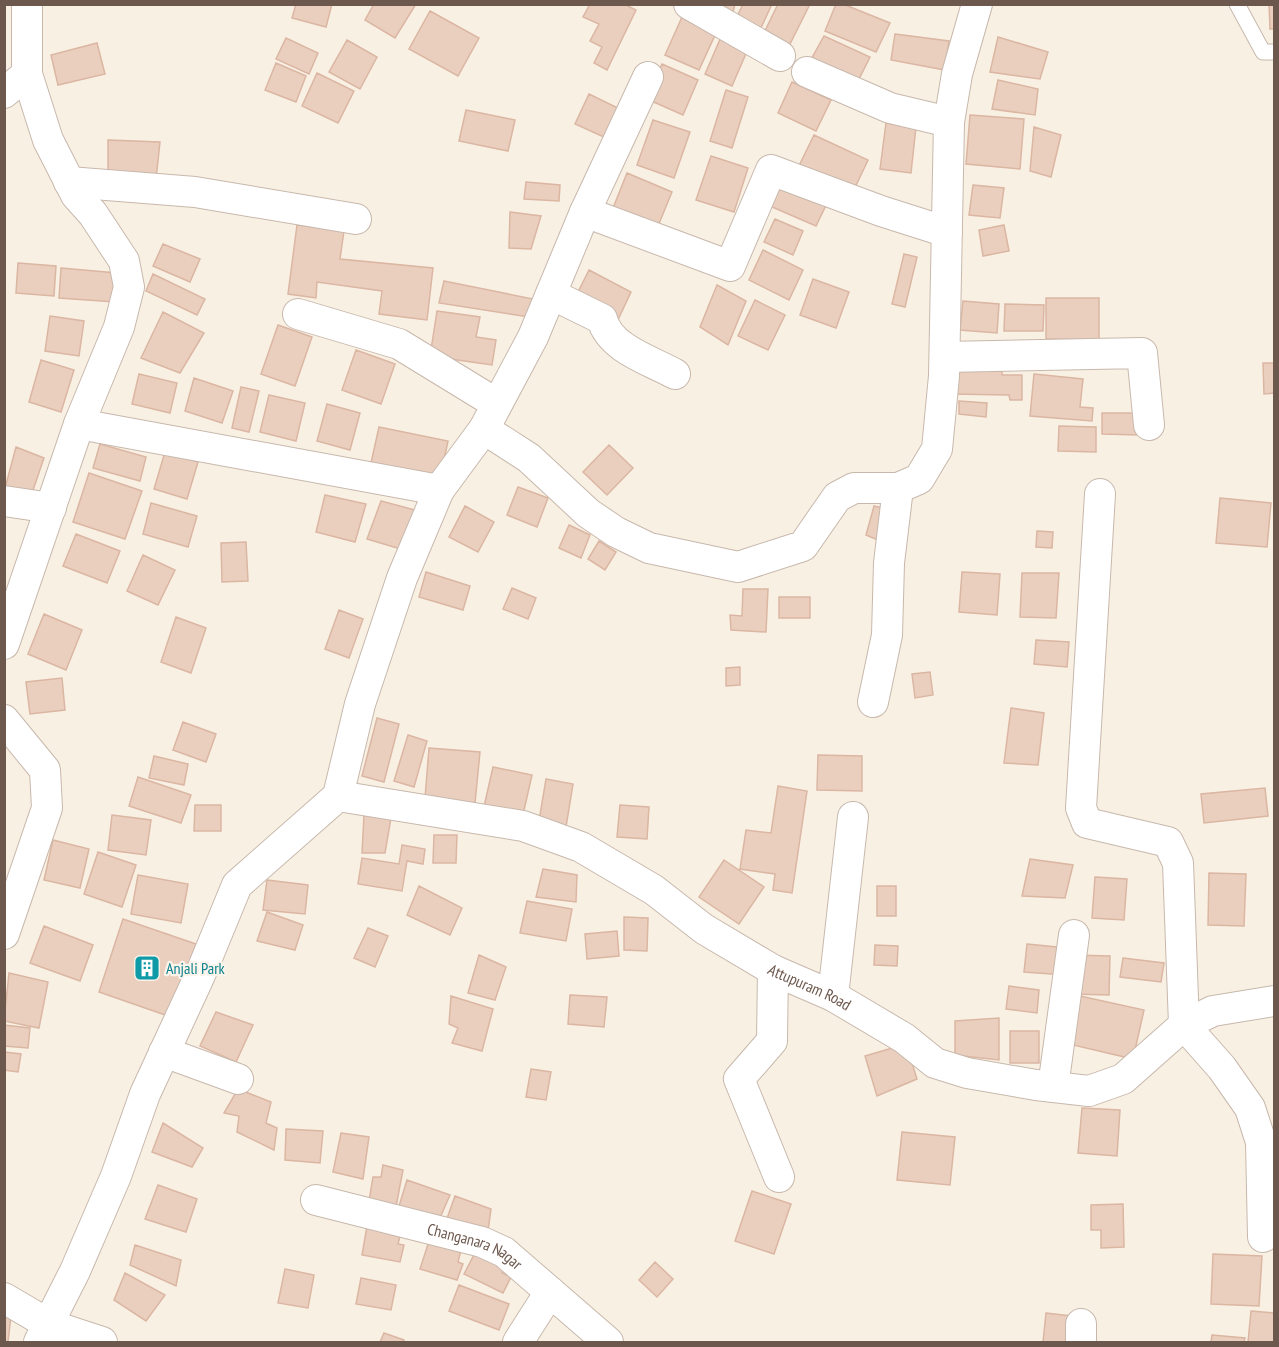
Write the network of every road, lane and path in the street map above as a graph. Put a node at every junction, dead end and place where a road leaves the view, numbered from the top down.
1 (27, 4) edge
2 (689, 4) edge
3 (977, 4) edge
4 (1238, 4) edge
5 (1275, 52) edge
6 (780, 56) dead end
7 (807, 72) dead end
8 (27, 74) junction
9 (648, 77) dead end
10 (4, 93) edge
11 (949, 122) junction
12 (69, 182) junction
13 (585, 212) junction
14 (356, 219) dead end
15 (947, 232) junction
16 (551, 294) junction
17 (298, 314) dead end
18 (945, 357) junction
19 (675, 374) dead end
20 (490, 416) junction
21 (79, 424) junction
22 (1149, 425) dead end
23 (898, 488) junction
24 (439, 490) junction
25 (1100, 494) dead end
26 (4, 501) edge
27 (51, 508) junction
28 (4, 644) edge
29 (873, 702) dead end
30 (4, 720) edge
31 (338, 796) junction
32 (854, 817) dead end
33 (4, 934) edge
34 (1074, 935) dead end
35 (773, 970) junction
36 (833, 996) junction
37 (1275, 1001) edge
38 (1184, 1025) junction
39 (164, 1052) junction
40 (238, 1079) dead end
41 (1053, 1087) junction
42 (779, 1176) dead end
43 (316, 1200) dead end
44 (1263, 1237) dead end
45 (550, 1292) junction
46 (4, 1298) edge
47 (44, 1334) edge
48 (102, 1342) edge
49 (518, 1342) edge
50 (608, 1342) edge

1 - 8 street
2 - 6 street
3 - 11 street
4 - 5 lane
7 - 11 street
8 - 10 street
8 - 12 street
9 - 13 street
11 - 15 street
12 - 14 street
12 - 21 street
13 - 15 street
13 - 16 street
15 - 18 street
16 - 19 street
16 - 20 street
17 - 20 street
18 - 22 street
18 - 23 street
20 - 23 street
20 - 24 street
21 - 24 street
21 - 27 street
23 - 29 street
24 - 31 street
25 - 38 street
26 - 27 street
27 - 28 street
30 - 33 street
31 - 35 street, Attupuram Road
31 - 39 street
32 - 36 street
34 - 41 street
35 - 36 street, Attupuram Road
35 - 42 street
36 - 41 street, Attupuram Road
37 - 38 street, Attupuram Road
38 - 41 street, Attupuram Road
38 - 44 street
39 - 40 street
39 - 47 street
43 - 45 street, Changanara Nagar
45 - 49 street
45 - 50 street, Changanara Nagar
46 - 47 street
47 - 48 street

